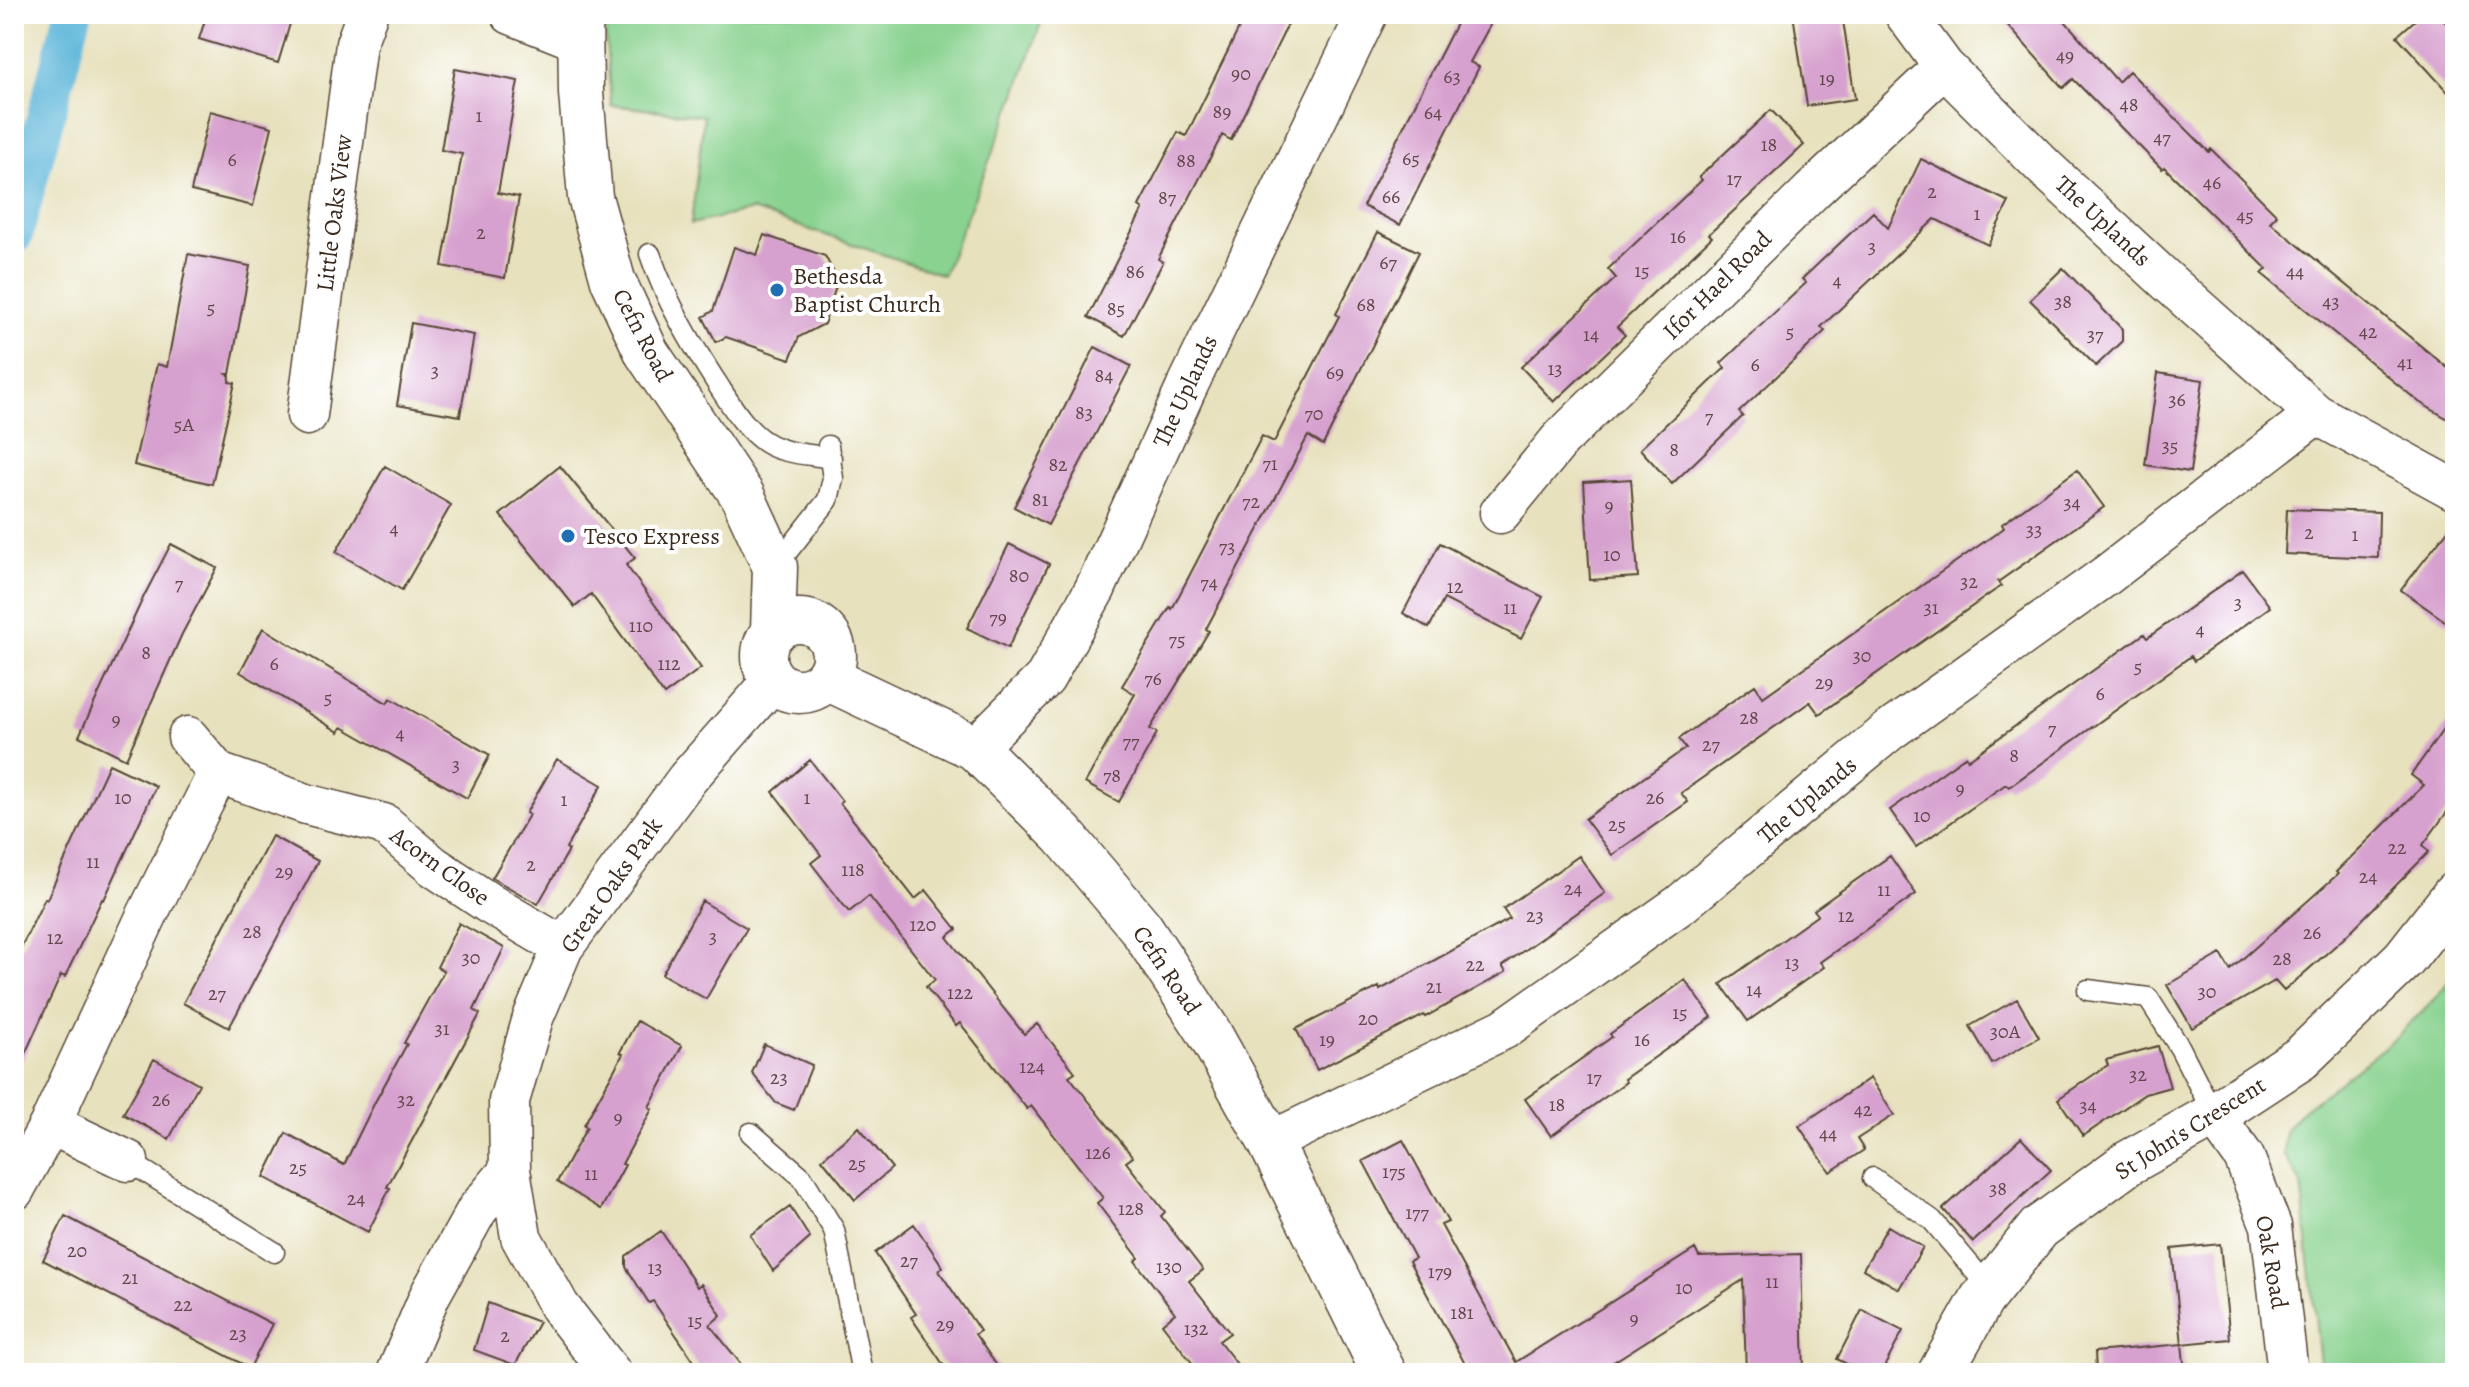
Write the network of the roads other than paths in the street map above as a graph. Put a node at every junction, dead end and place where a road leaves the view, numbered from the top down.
1 (367, 14) edge
2 (511, 14) edge
3 (1367, 14) edge
4 (1905, 14) edge
5 (579, 28) edge
6 (1944, 67) junction
7 (650, 254) dead end
8 (2316, 414) junction
9 (307, 415) dead end
10 (2455, 490) edge
11 (1500, 513) dead end
12 (775, 567) junction
13 (773, 631) junction
14 (827, 678) junction
15 (773, 681) junction
16 (188, 737) dead end
17 (975, 748) junction
18 (218, 773) junction
19 (2455, 894) edge
20 (563, 947) junction
21 (2088, 990) dead end
22 (2214, 1115) junction
23 (50, 1124) junction
24 (751, 1133) dead end
25 (1270, 1142) junction
26 (128, 1161) joint
27 (510, 1170) junction
28 (1873, 1178) dead end
29 (14, 1190) edge
30 (274, 1252) dead end
31 (1990, 1289) junction
32 (397, 1373) edge
33 (611, 1373) edge
34 (862, 1373) edge
35 (1384, 1373) edge
36 (1940, 1373) edge
37 (2288, 1373) edge

1 - 9 street, Little Oaks View
2 - 5 street
3 - 17 street, The Uplands
4 - 6 street, The Uplands
5 - 12 main road, Cefn Road
6 - 8 street, The Uplands
6 - 11 street, Ifor Hael Road
7 - 12 lane
8 - 10 street, The Uplands
8 - 25 street, The Uplands
12 - 13 main road, Cefn Road
13 - 14 main road
13 - 15 main road, Cefn Road
14 - 15 main road
14 - 17 main road, Cefn Road
15 - 20 street, Great Oaks Park
16 - 18 street
17 - 25 main road, Cefn Road
18 - 20 street, Acorn Close
18 - 23 street
19 - 22 main road, St John's Crescent
20 - 27 street, Great Oaks Park
21 - 22 lane
22 - 31 main road, St John's Crescent
22 - 37 street, Oak Road
23 - 26 street
23 - 29 street
24 - 34 lane
25 - 35 main road, Cefn Road
26 - 30 lane
27 - 32 street
27 - 33 street, Great Oaks Park
28 - 31 lane
31 - 36 main road, St John's Crescent

